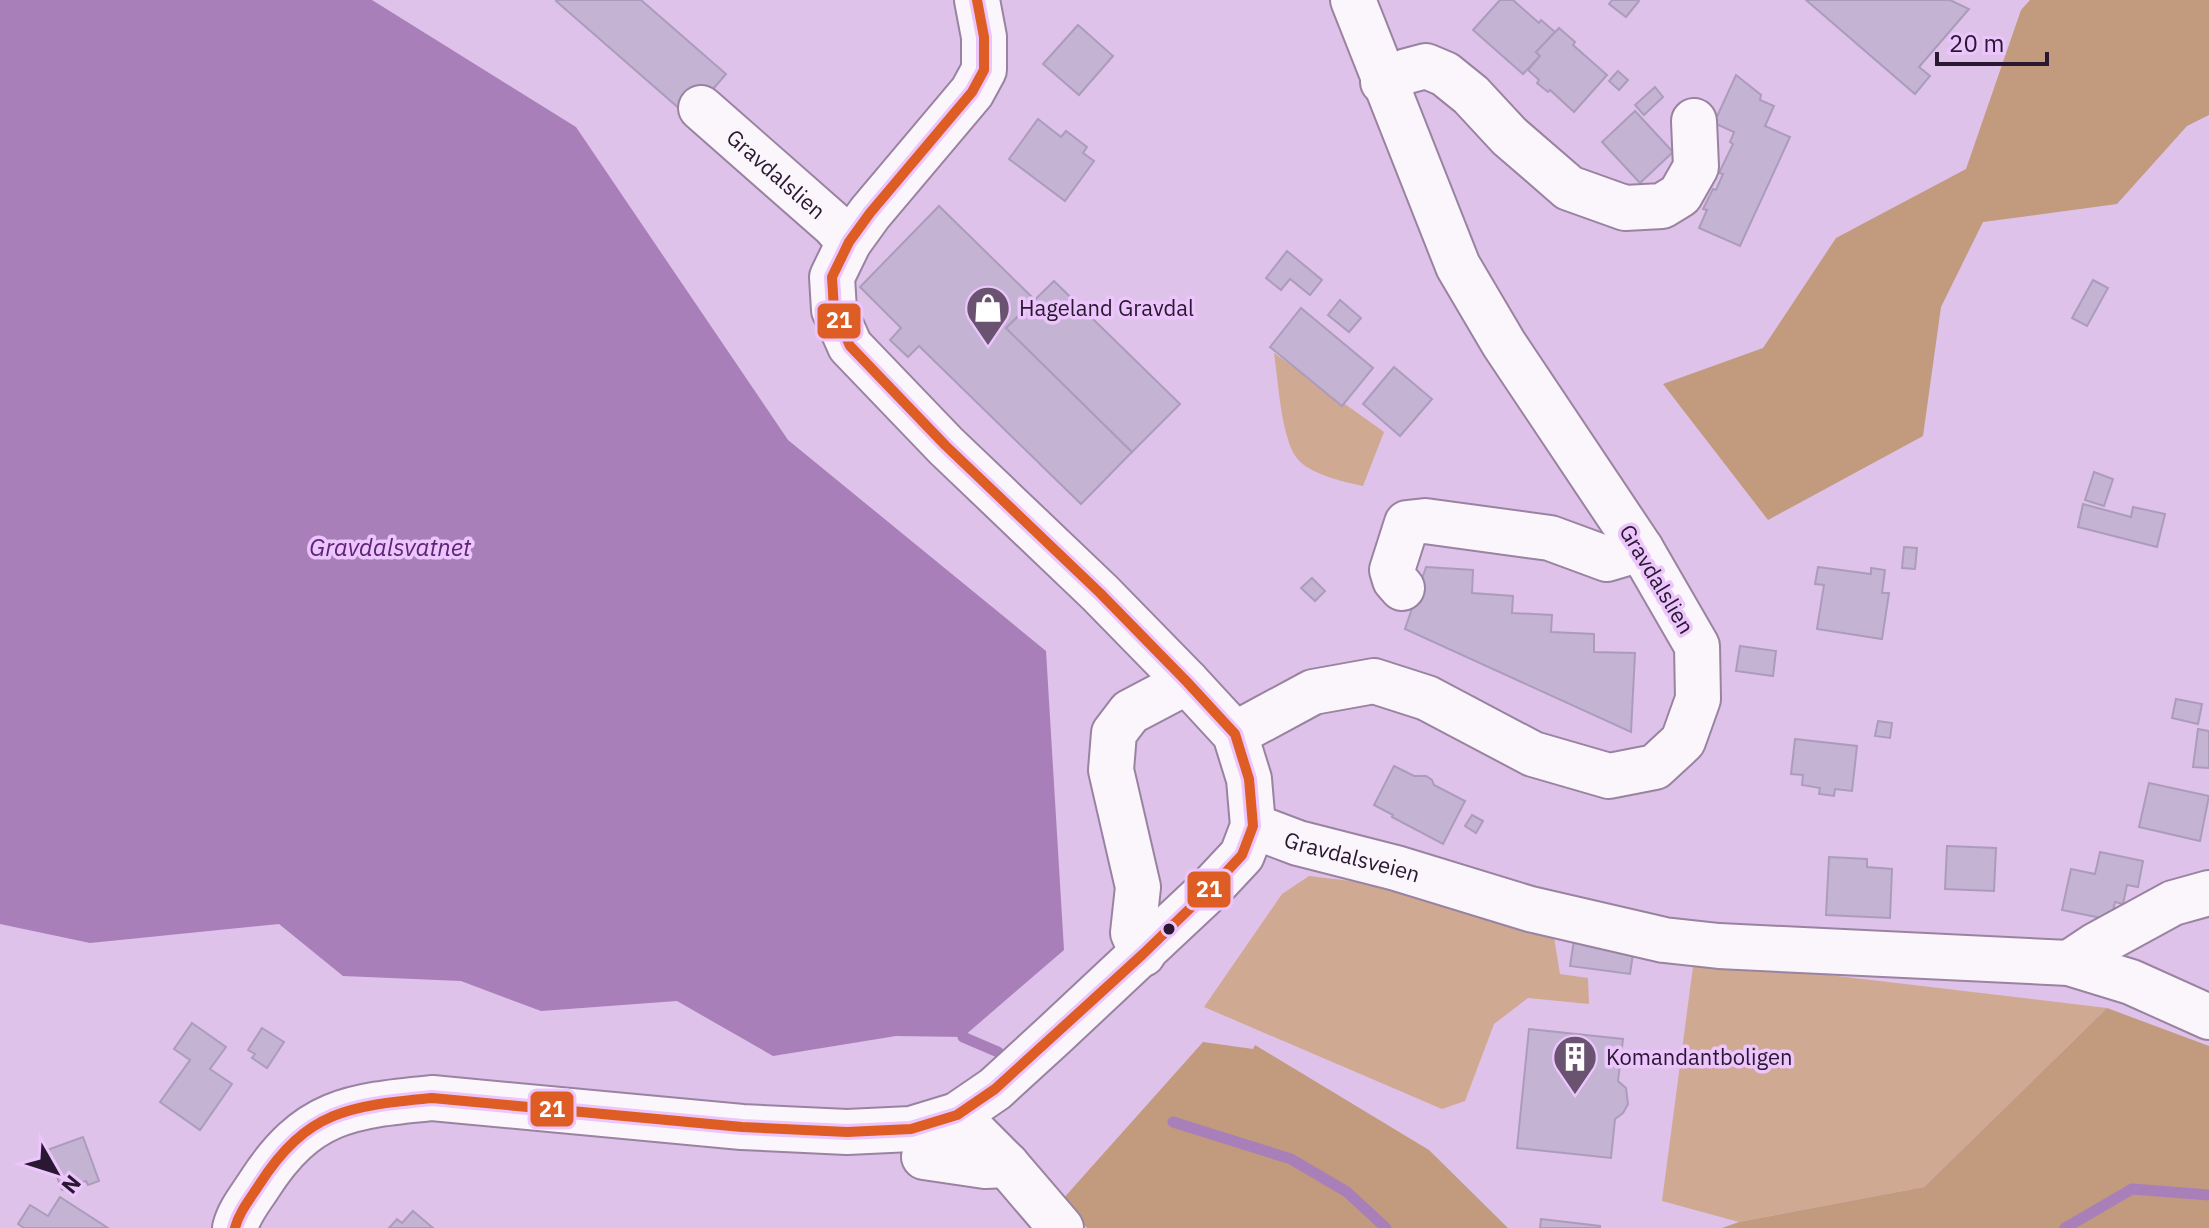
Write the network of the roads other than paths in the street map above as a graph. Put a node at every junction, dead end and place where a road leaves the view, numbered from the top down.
1 (977, 0) edge
2 (1353, 0) edge
3 (1383, 82) junction
4 (701, 108) dead end
5 (1694, 121) dead end
6 (849, 242) junction
7 (1641, 549) junction
8 (1402, 588) dead end
9 (1187, 682) junction
10 (1235, 734) junction
11 (1253, 826) junction
12 (2209, 893) edge
13 (1143, 954) junction
14 (2069, 963) junction
15 (2209, 1017) edge
16 (957, 1115) junction
17 (924, 1157) dead end
18 (1007, 1165) junction
19 (235, 1228) edge
20 (1061, 1228) edge

1 - 6 street
2 - 3 street, Gravdalslien
3 - 5 street
3 - 7 street, Gravdalslien
4 - 6 street, Gravdalslien
6 - 9 street
7 - 8 street
7 - 10 street, Gravdalslien
9 - 10 street
9 - 13 street
10 - 11 street
11 - 13 street
11 - 14 street, Gravdalsveien
12 - 14 street
13 - 16 street
14 - 15 street, Gravdalsveien
16 - 18 street
16 - 19 street
17 - 18 street
18 - 20 street

